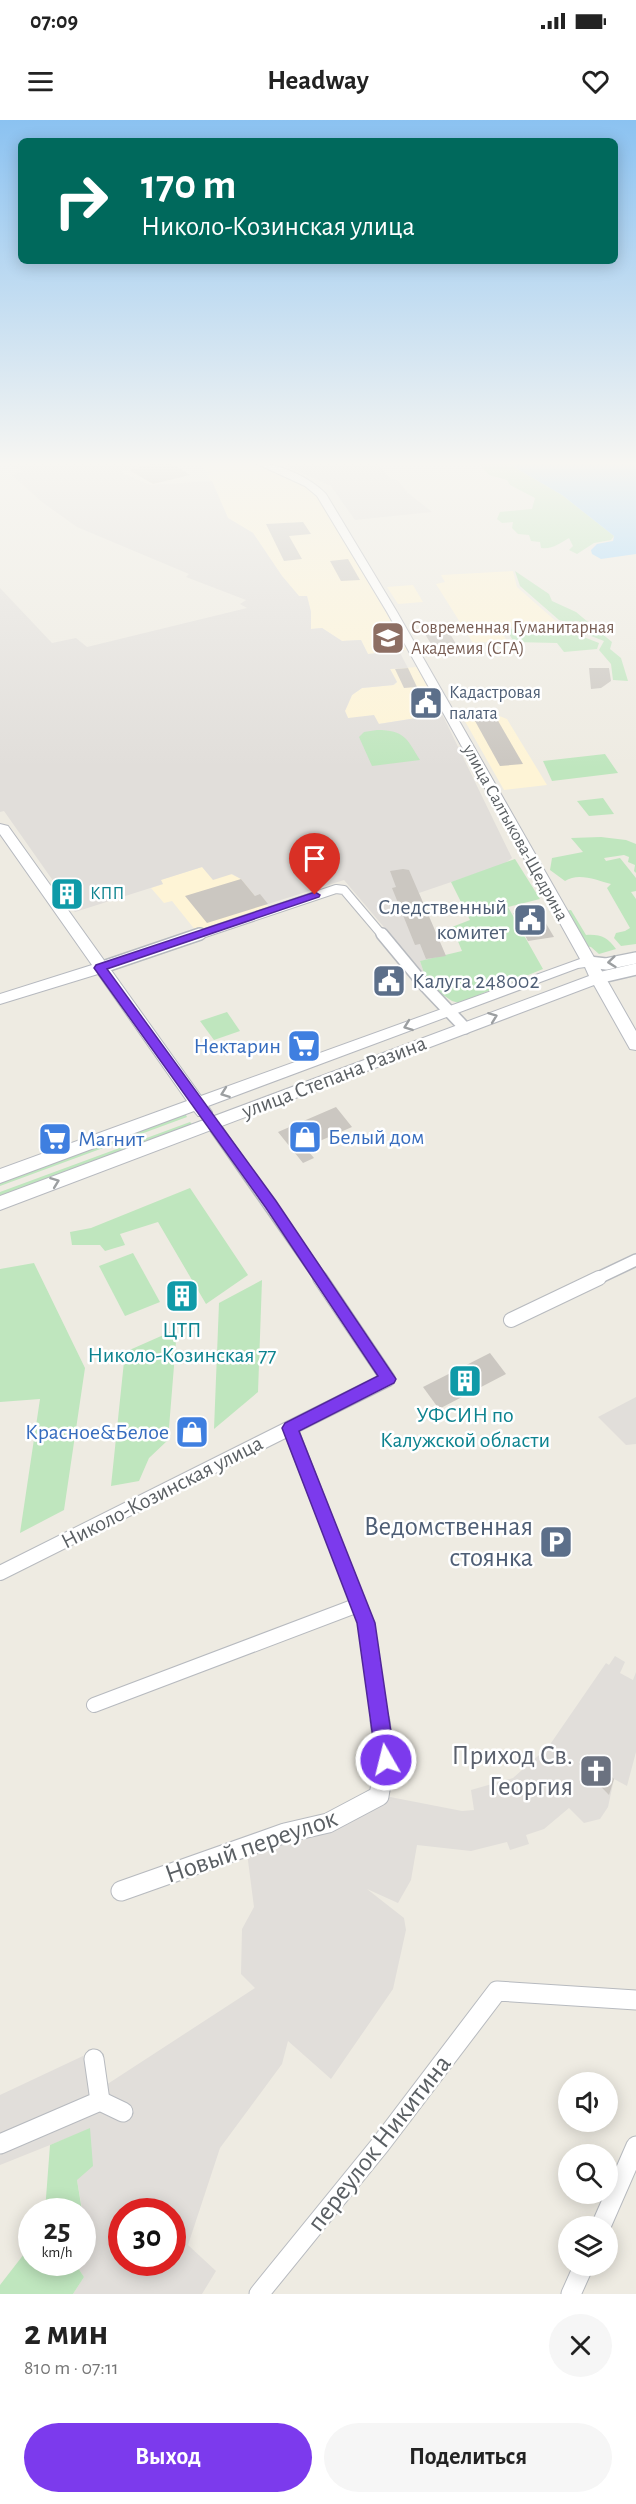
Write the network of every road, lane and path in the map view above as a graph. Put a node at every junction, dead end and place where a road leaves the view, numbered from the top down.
1 (363, 564) edge
2 (0, 828) edge
3 (636, 958) edge
4 (589, 962) junction
5 (100, 968) junction
6 (636, 969) edge
7 (598, 978) junction
8 (0, 999) edge
9 (448, 1011) junction
10 (465, 1028) junction
11 (636, 1045) edge
12 (198, 1103) junction
13 (212, 1123) junction
14 (0, 1176) edge
15 (0, 1203) edge
16 (636, 1260) edge
17 (511, 1320) dead end
18 (290, 1428) junction
19 (0, 1573) edge
20 (358, 1605) junction
21 (94, 1705) dead end
22 (121, 1891) dead end
23 (636, 2000) edge
24 (94, 2059) dead end
25 (100, 2101) junction
26 (123, 2112) dead end
27 (0, 2144) edge
28 (636, 2146) edge
29 (605, 2216) edge
30 (579, 2276) edge
31 (259, 2294) edge
32 (571, 2294) edge

1 - 4 main road, улица Салтыкова-Щедрина
2 - 5 main road
3 -> 4 street, улица Степана Разина
4 - 7 main road, улица Салтыкова-Щедрина
4 - 9 main road, улица Степана Разина
5 - 8 main road
5 - 9 street
5 - 12 main road
6 - 7 street, улица Степана Разина
10 -> 7 main road, улица Степана Разина
7 - 11 main road, улица Салтыкова-Щедрина
9 - 10 street
9 -> 12 main road, улица Степана Разина
10 - 13 main road, улица Степана Разина
12 - 13 main road
12 - 14 main road, улица Степана Разина
15 -> 13 main road, улица Степана Разина
13 - 18 street, Николо-Козинская улица
16 - 17 street
18 - 19 street, Николо-Козинская улица
18 - 20 street
20 - 21 street
20 - 22 street, Новый переулок
23 - 31 street, переулок Никитина
24 - 25 street
25 - 26 street
25 - 27 street
28 - 29 street
30 - 32 street

